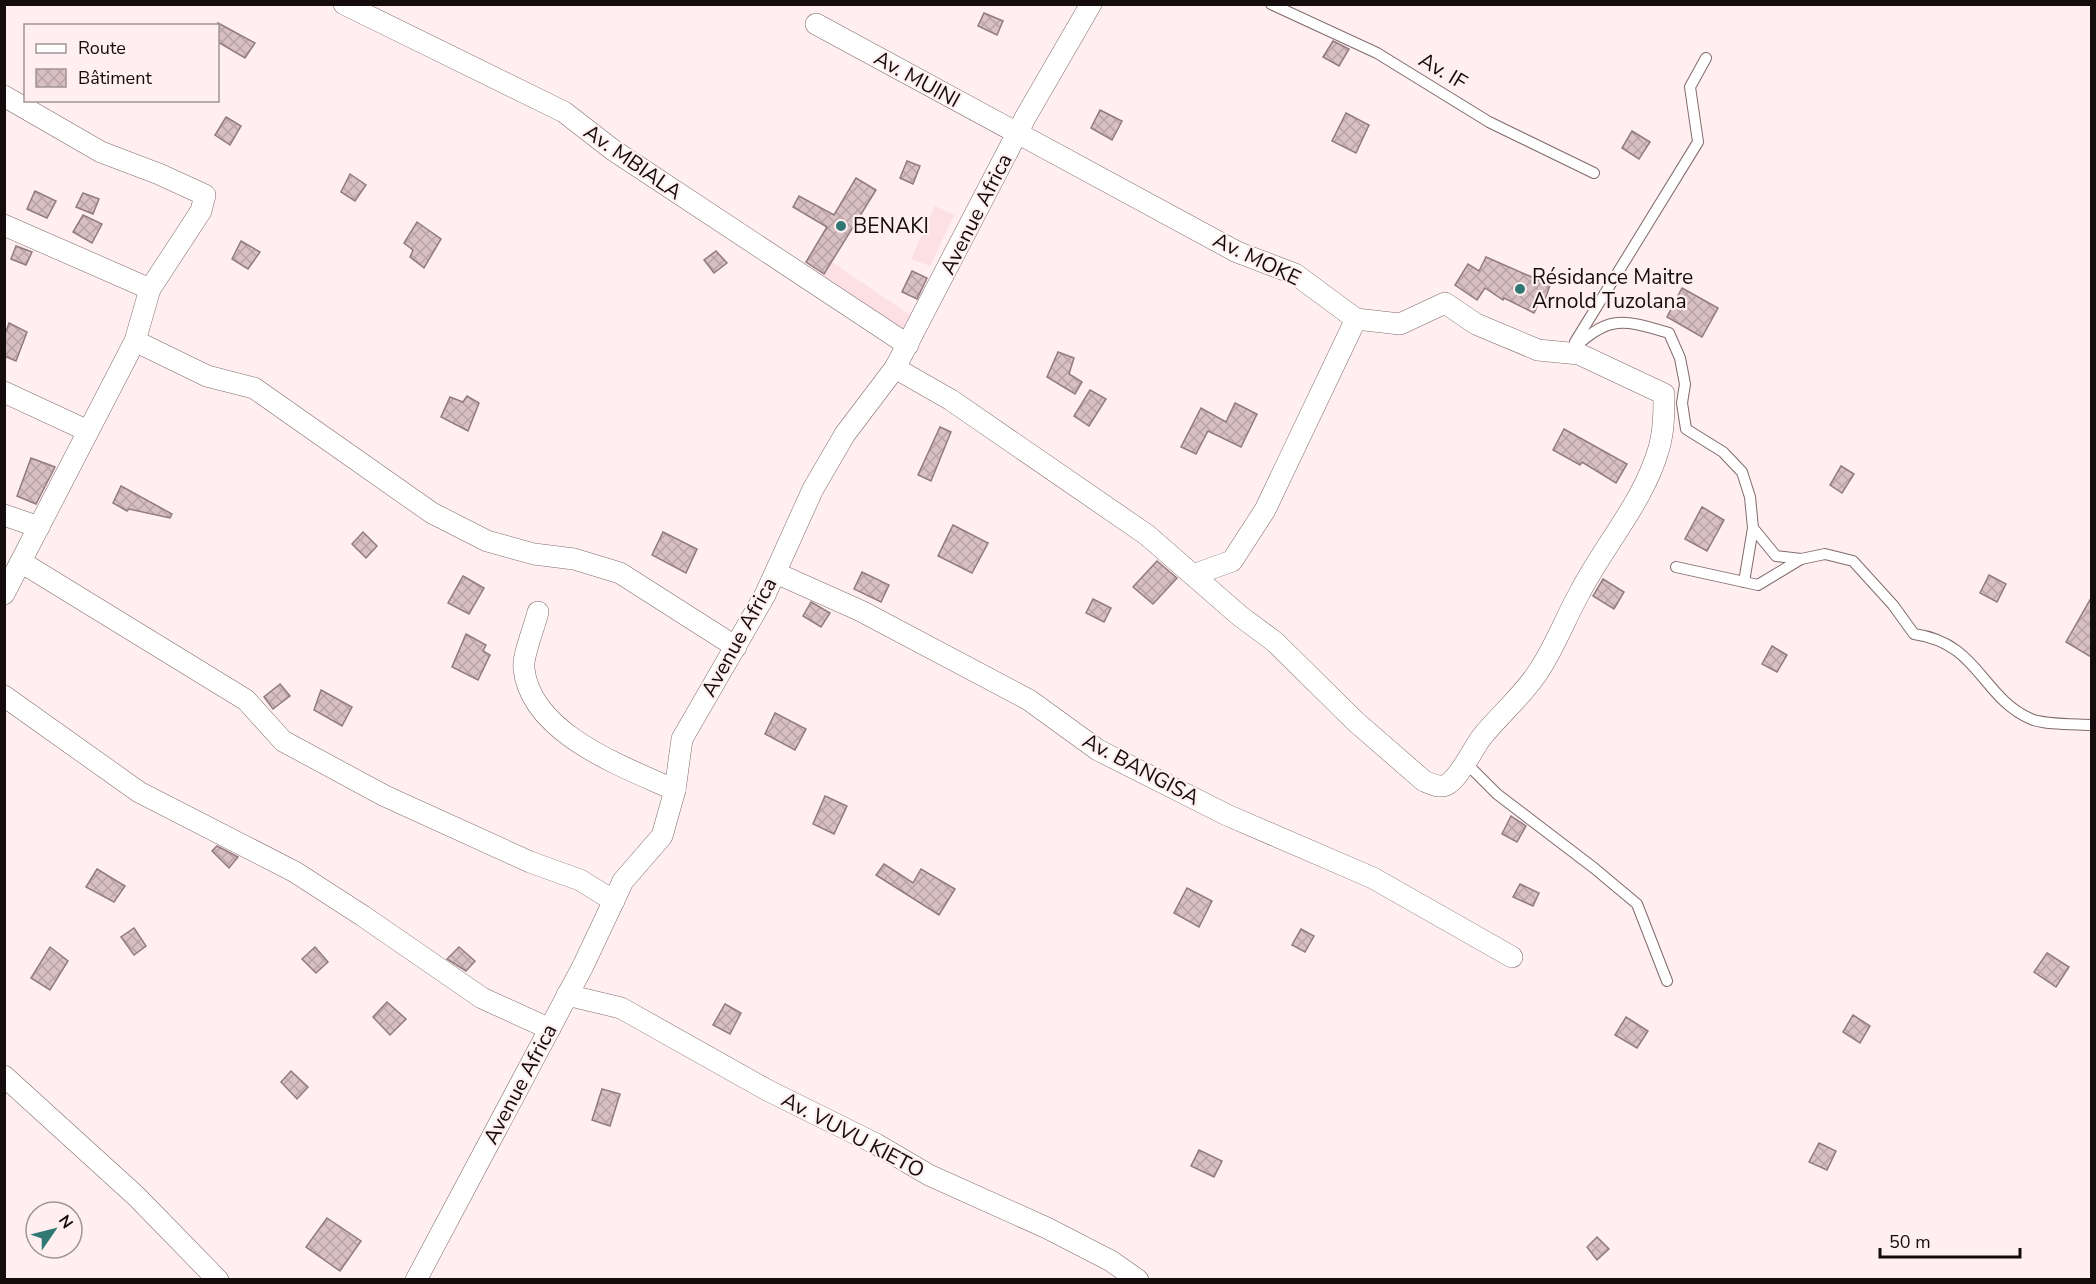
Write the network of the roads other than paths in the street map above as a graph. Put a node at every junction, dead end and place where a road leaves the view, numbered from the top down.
1 (344, 4) edge
2 (1271, 4) edge
3 (1083, 7) edge
4 (816, 24) dead end
5 (1706, 58) dead end
6 (4, 96) edge
7 (1017, 134) junction
8 (1594, 173) dead end
9 (4, 225) edge
10 (150, 289) junction
11 (1356, 319) junction
12 (135, 341) junction
13 (908, 345) junction
14 (1568, 353) junction
15 (895, 368) junction
16 (4, 392) edge
17 (88, 431) junction
18 (4, 515) edge
19 (39, 527) junction
20 (1753, 528) junction
21 (1801, 559) junction
22 (21, 562) junction
23 (1676, 567) dead end
24 (776, 573) junction
25 (1193, 575) junction
26 (1743, 582) junction
27 (4, 594) edge
28 (538, 612) dead end
29 (736, 647) junction
30 (4, 696) edge
31 (2091, 725) edge
32 (1465, 762) junction
33 (675, 790) junction
34 (614, 901) junction
35 (1512, 957) dead end
36 (1667, 981) dead end
37 (567, 995) junction
38 (550, 1029) junction
39 (4, 1076) edge
40 (218, 1280) edge
41 (416, 1280) edge
42 (1137, 1280) edge

1 - 13 street, Av. MBIALA
2 - 8 lane, Av. IF
3 - 7 street, Avenue Africa
4 - 7 street, Av. MUINI
5 - 14 lane
6 - 10 street
7 - 11 street, Av. MOKE
7 - 13 street, Avenue Africa
9 - 10 street
10 - 12 street
11 - 14 street, Av. MOKE
11 - 25 street
12 - 17 street
12 - 29 street
13 - 15 street, Avenue Africa
14 - 20 lane
14 - 32 street, Av. MOKE
15 - 24 street, Avenue Africa
15 - 25 street
16 - 17 street
17 - 19 street
18 - 19 street
19 - 22 street
20 - 21 lane
20 - 26 lane
21 - 26 lane
21 - 31 lane
22 - 27 street
22 - 34 street
23 - 26 lane
24 - 29 street, Avenue Africa
24 - 35 street, Av. BANGISA
25 - 32 street
28 - 33 street
29 - 33 street, Avenue Africa
30 - 38 street
32 - 36 lane
33 - 34 street, Avenue Africa
34 - 37 street, Avenue Africa
37 - 38 street, Avenue Africa
37 - 42 street, Av. VUVU KIETO
38 - 41 street, Avenue Africa
39 - 40 street

